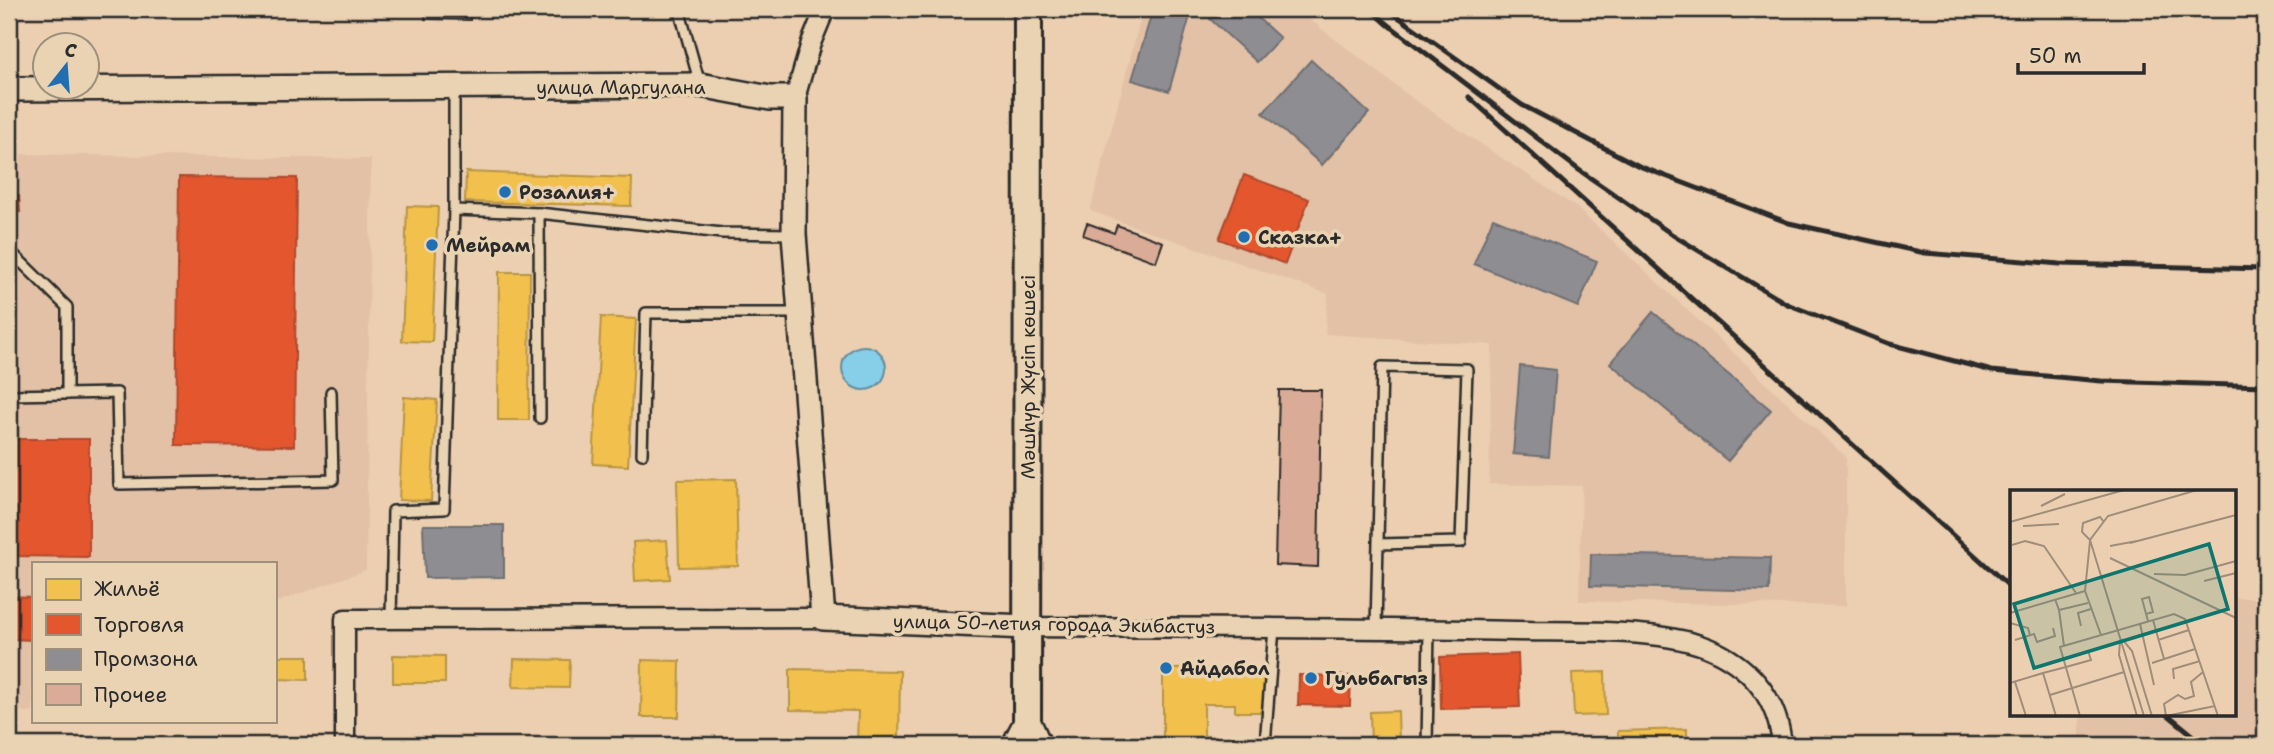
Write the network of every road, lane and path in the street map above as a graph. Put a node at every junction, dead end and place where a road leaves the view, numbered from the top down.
1 (679, 9) edge
2 (825, 9) edge
3 (1028, 9) edge
4 (700, 85) junction
5 (454, 87) junction
6 (9, 89) edge
7 (795, 98) junction
8 (454, 209) junction
9 (539, 213) junction
10 (794, 234) junction
11 (9, 250) edge
12 (800, 313) junction
13 (331, 392) dead end
14 (67, 394) junction
15 (9, 395) edge
16 (540, 418) dead end
17 (642, 454) dead end
18 (1378, 544) junction
19 (823, 618) junction
20 (391, 619) junction
21 (1028, 626) junction
22 (1274, 628) junction
23 (1377, 629) junction
24 (1429, 629) junction
25 (1027, 703) junction
26 (345, 745) edge
27 (1006, 745) edge
28 (1027, 745) edge
29 (1047, 745) edge
30 (1265, 745) edge
31 (1427, 745) edge
32 (1782, 745) edge

1 - 4 lane
2 - 7 street
3 - 21 main road, Мәшһүр Жүсіп көшесі
4 - 5 street, улица Маргулана
4 - 7 street, улица Маргулана
5 - 6 street, улица Маргулана
5 - 8 lane
7 - 10 street
8 - 9 lane
8 - 20 lane
9 - 10 lane
9 - 16 lane
10 - 12 street
11 - 14 lane
12 - 17 lane
12 - 19 street
13 - 14 lane
14 - 15 lane
18 - 18 lane
18 - 23 lane
19 - 20 street, улица 50-летия города Экибастуз
19 - 21 street, улица 50-летия города Экибастуз
20 - 26 street, улица 50-летия города Экибастуз
21 - 22 street, улица 50-летия города Экибастуз
21 - 25 main road, Мәшһүр Жүсіп көшесі
22 - 23 street, улица 50-летия города Экибастуз
22 - 30 lane
23 - 24 street, улица 50-летия города Экибастуз
24 - 31 lane
24 - 32 street, улица 50-летия города Экибастуз
25 - 27 lane
25 - 28 main road, Мәшһүр Жүсіп көшесі
25 - 29 lane

